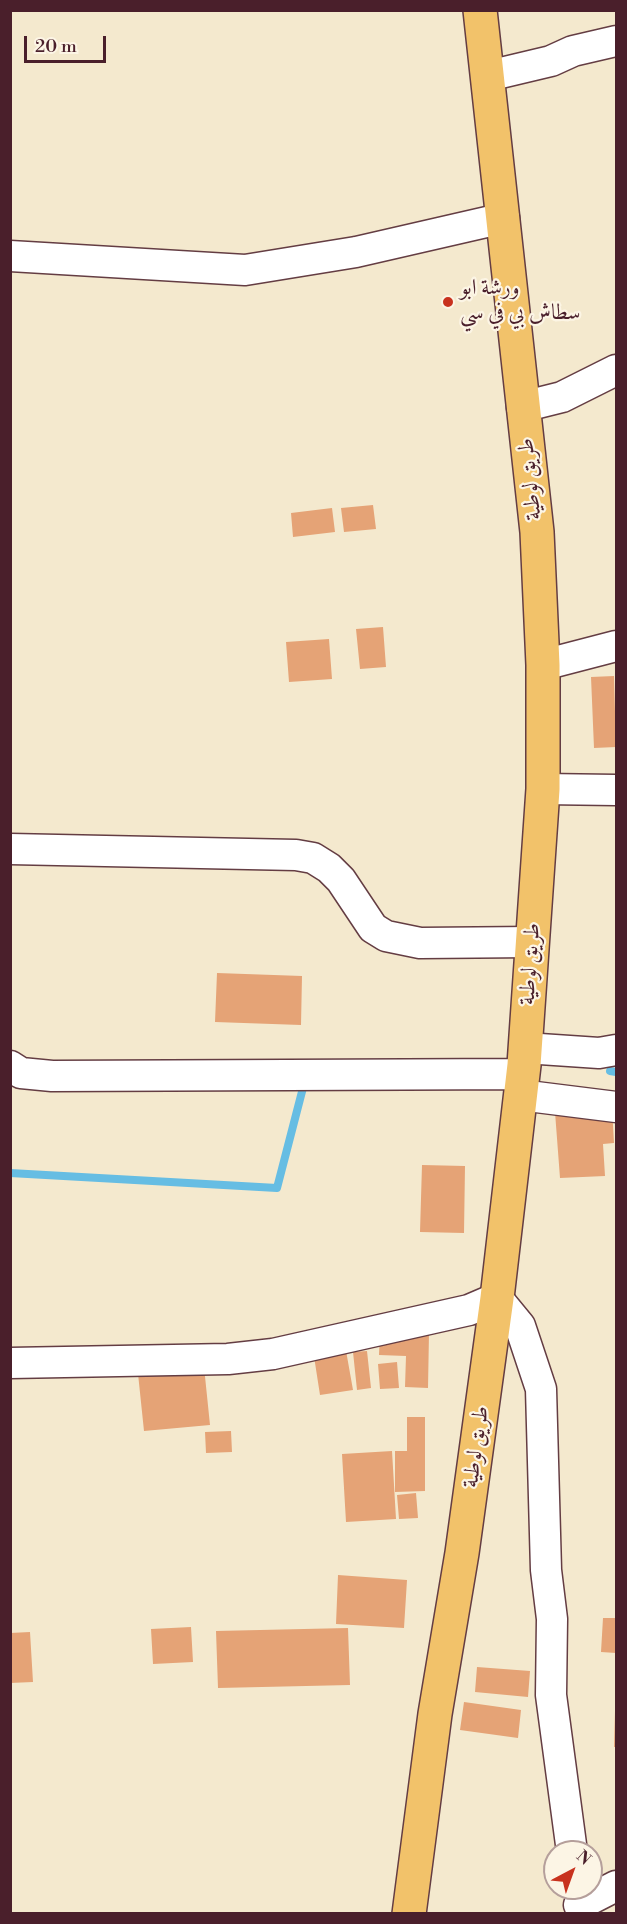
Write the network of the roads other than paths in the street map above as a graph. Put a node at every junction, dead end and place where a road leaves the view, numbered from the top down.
1 (480, 10) edge
2 (616, 41) edge
3 (489, 76) junction
4 (504, 218) junction
5 (10, 256) edge
6 (616, 370) edge
7 (522, 407) junction
8 (616, 646) edge
9 (543, 665) junction
10 (543, 789) junction
11 (616, 790) edge
12 (10, 849) edge
13 (533, 942) junction
14 (616, 1050) edge
15 (10, 1066) edge
16 (522, 1072) junction
17 (616, 1107) edge
18 (497, 1298) junction
19 (10, 1363) edge
20 (570, 1840) edge
21 (616, 1886) edge
22 (578, 1902) edge
23 (409, 1914) edge

1 - 3 main road, طريق لوطية
2 - 3 street
3 - 4 main road, طريق لوطية
4 - 5 street
4 - 7 main road, طريق لوطية
6 - 7 street
7 - 9 main road, طريق لوطية
8 - 9 street
9 - 10 main road, طريق لوطية
10 - 11 street
10 - 13 main road, طريق لوطية
12 - 13 street
13 - 16 main road, طريق لوطية
14 - 16 street
15 - 16 street
16 - 17 street
16 - 18 main road, طريق لوطية
18 - 19 street
18 - 20 street
18 - 23 main road, طريق لوطية
21 - 22 street

